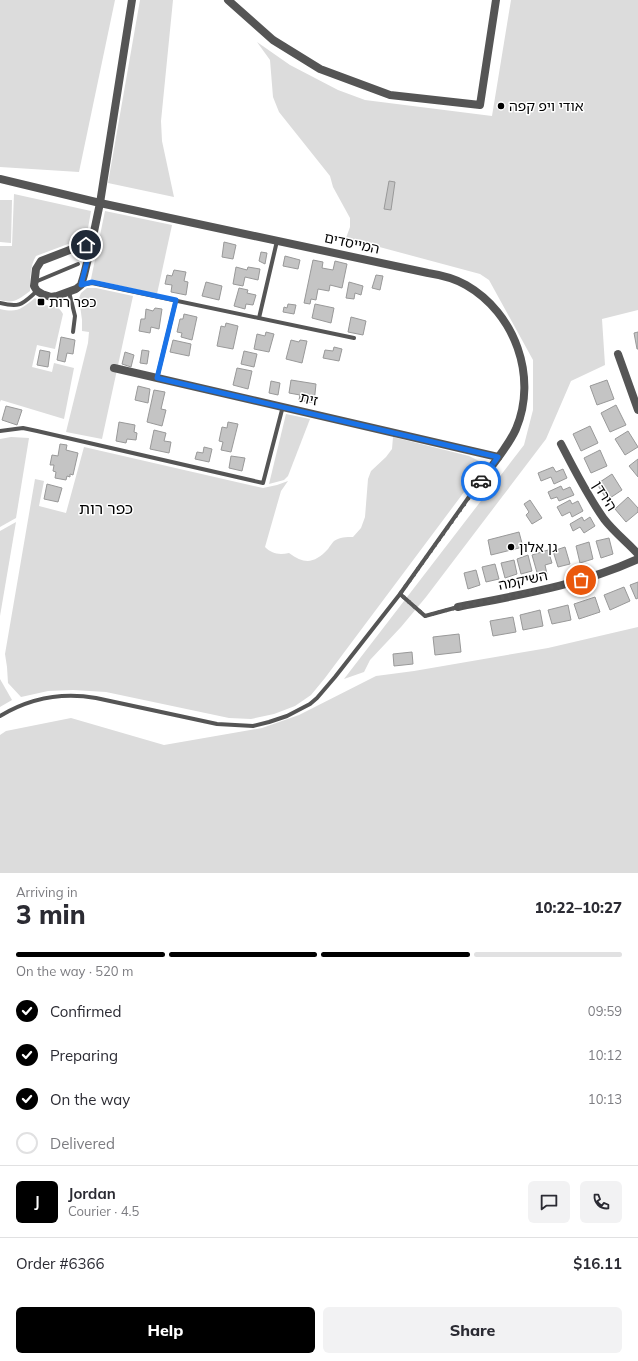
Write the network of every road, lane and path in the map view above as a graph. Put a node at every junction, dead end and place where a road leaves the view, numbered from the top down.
1 (132, 0) edge
2 (230, 0) edge
3 (496, 0) edge
4 (0, 180) edge
5 (100, 203) junction
6 (278, 240) junction
7 (91, 246) junction
8 (78, 264) dead end
9 (34, 282) junction
10 (81, 285) junction
11 (37, 291) junction
12 (69, 292) junction
13 (176, 300) junction
14 (0, 303) edge
15 (259, 318) junction
16 (73, 332) dead end
17 (354, 338) dead end
18 (618, 354) dead end
19 (114, 368) dead end
20 (157, 378) junction
21 (283, 406) junction
22 (638, 410) edge
23 (0, 431) edge
24 (561, 444) dead end
25 (498, 457) junction
26 (476, 487) joint
27 (638, 554) edge
28 (638, 559) edge
29 (400, 594) junction
30 (458, 607) joint
31 (0, 716) edge

1 - 5 street
2 - 3 street
4 - 5 street, המייסדים
5 - 6 street, המייסדים
5 - 7 street
6 - 15 lane
6 - 25 street, המייסדים
7 - 9 street
7 - 10 street
8 - 9 lane
9 - 11 street
10 - 12 street
10 - 13 lane
11 - 12 street
11 - 14 lane
12 - 16 lane
13 - 15 lane
13 - 20 lane
15 - 17 lane
18 - 22 street
19 - 20 street, זית
20 - 21 street, זית
21 - 23 lane
21 - 25 street, זית
24 - 27 street, הירדן
25 - 26 street, המייסדים
26 - 29 lane
28 - 30 street, השיקמה
29 - 30 lane
29 - 31 lane

